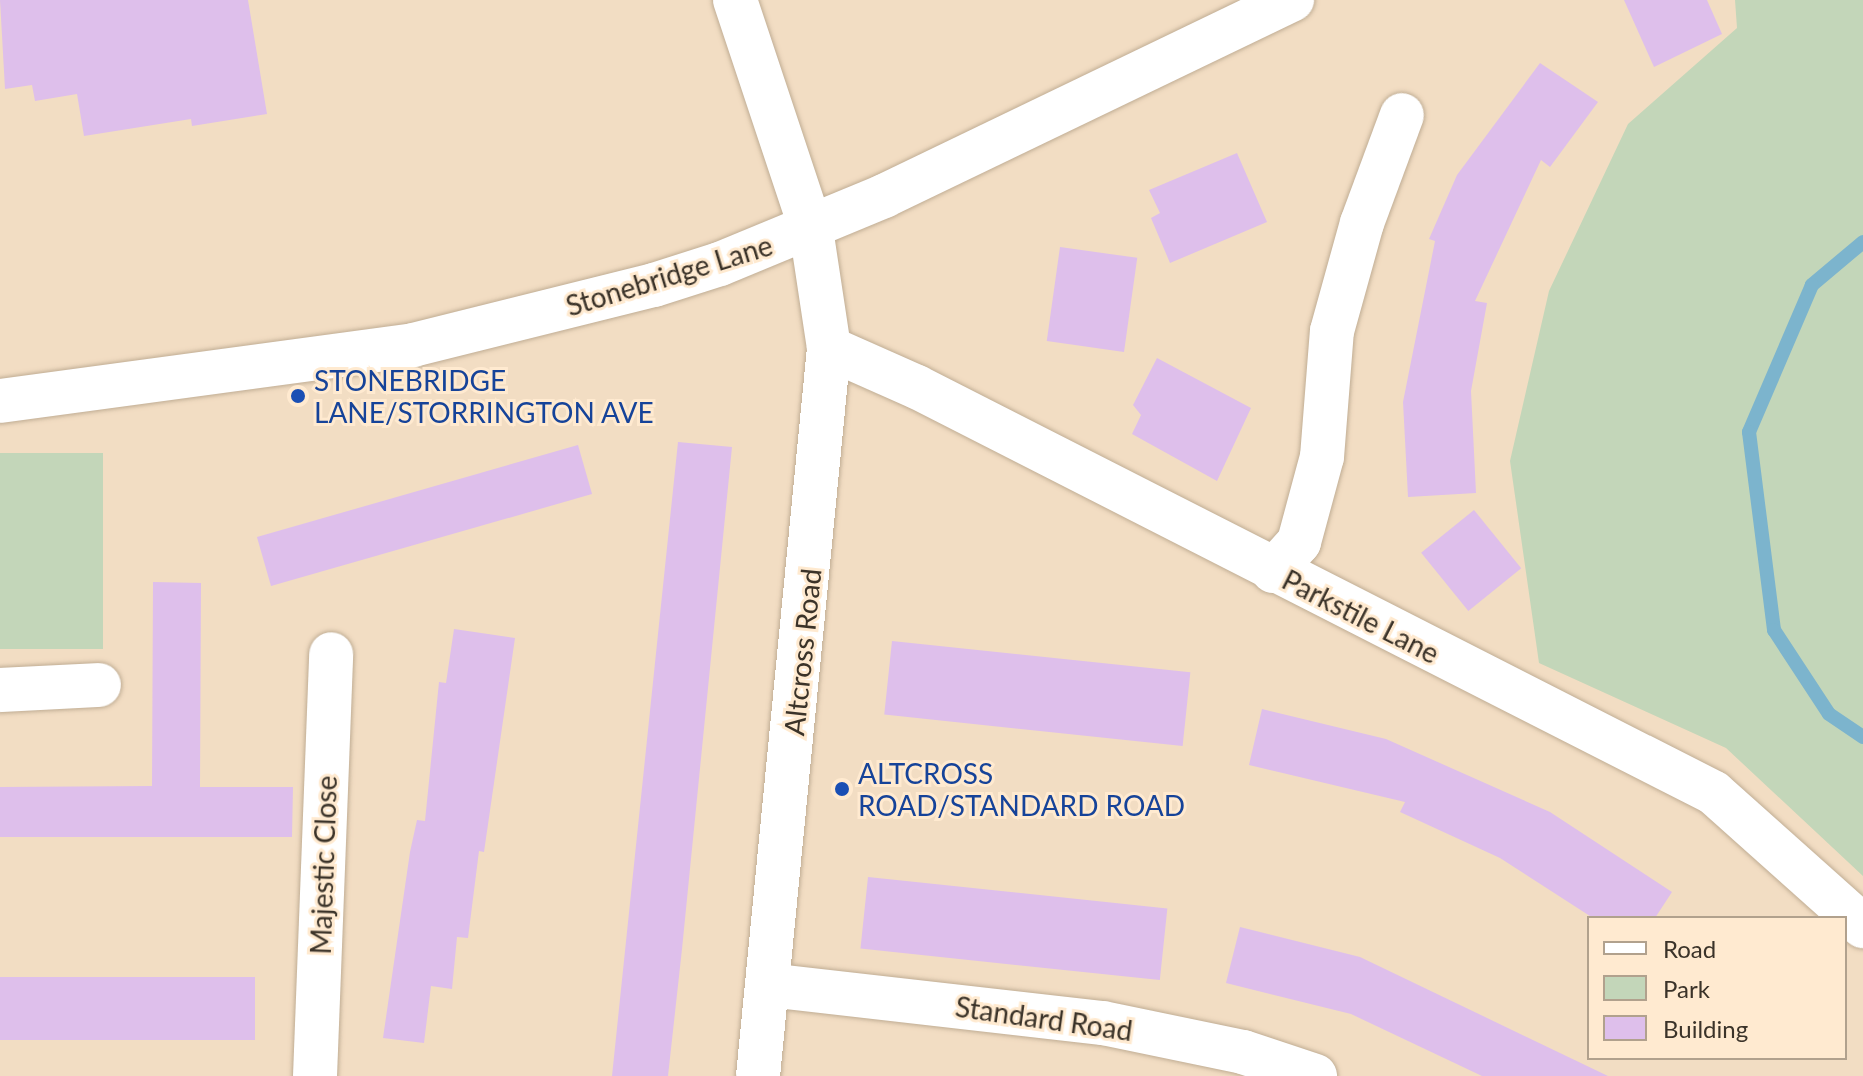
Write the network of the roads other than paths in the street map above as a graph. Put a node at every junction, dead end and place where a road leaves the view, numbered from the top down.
1 (735, 0) edge
2 (1292, 0) edge
3 (1402, 115) dead end
4 (811, 229) junction
5 (829, 348) junction
6 (0, 401) edge
7 (1273, 571) junction
8 (331, 654) dead end
9 (99, 685) dead end
10 (0, 690) edge
11 (1863, 926) edge
12 (768, 985) junction
13 (1240, 1064) edge
14 (315, 1076) edge
15 (758, 1076) edge
16 (1315, 1076) edge

1 - 4 street, Altcross Road
2 - 4 street, Stonebridge Lane
3 - 7 street
4 - 5 street, Altcross Road
4 - 6 street, Stonebridge Lane
5 - 7 street, Parkstile Lane
5 - 12 street, Altcross Road
7 - 11 street, Parkstile Lane
8 - 14 street, Majestic Close
9 - 10 street
12 - 13 street, Standard Road
12 - 15 street, Altcross Road
13 - 16 street, Standard Road

